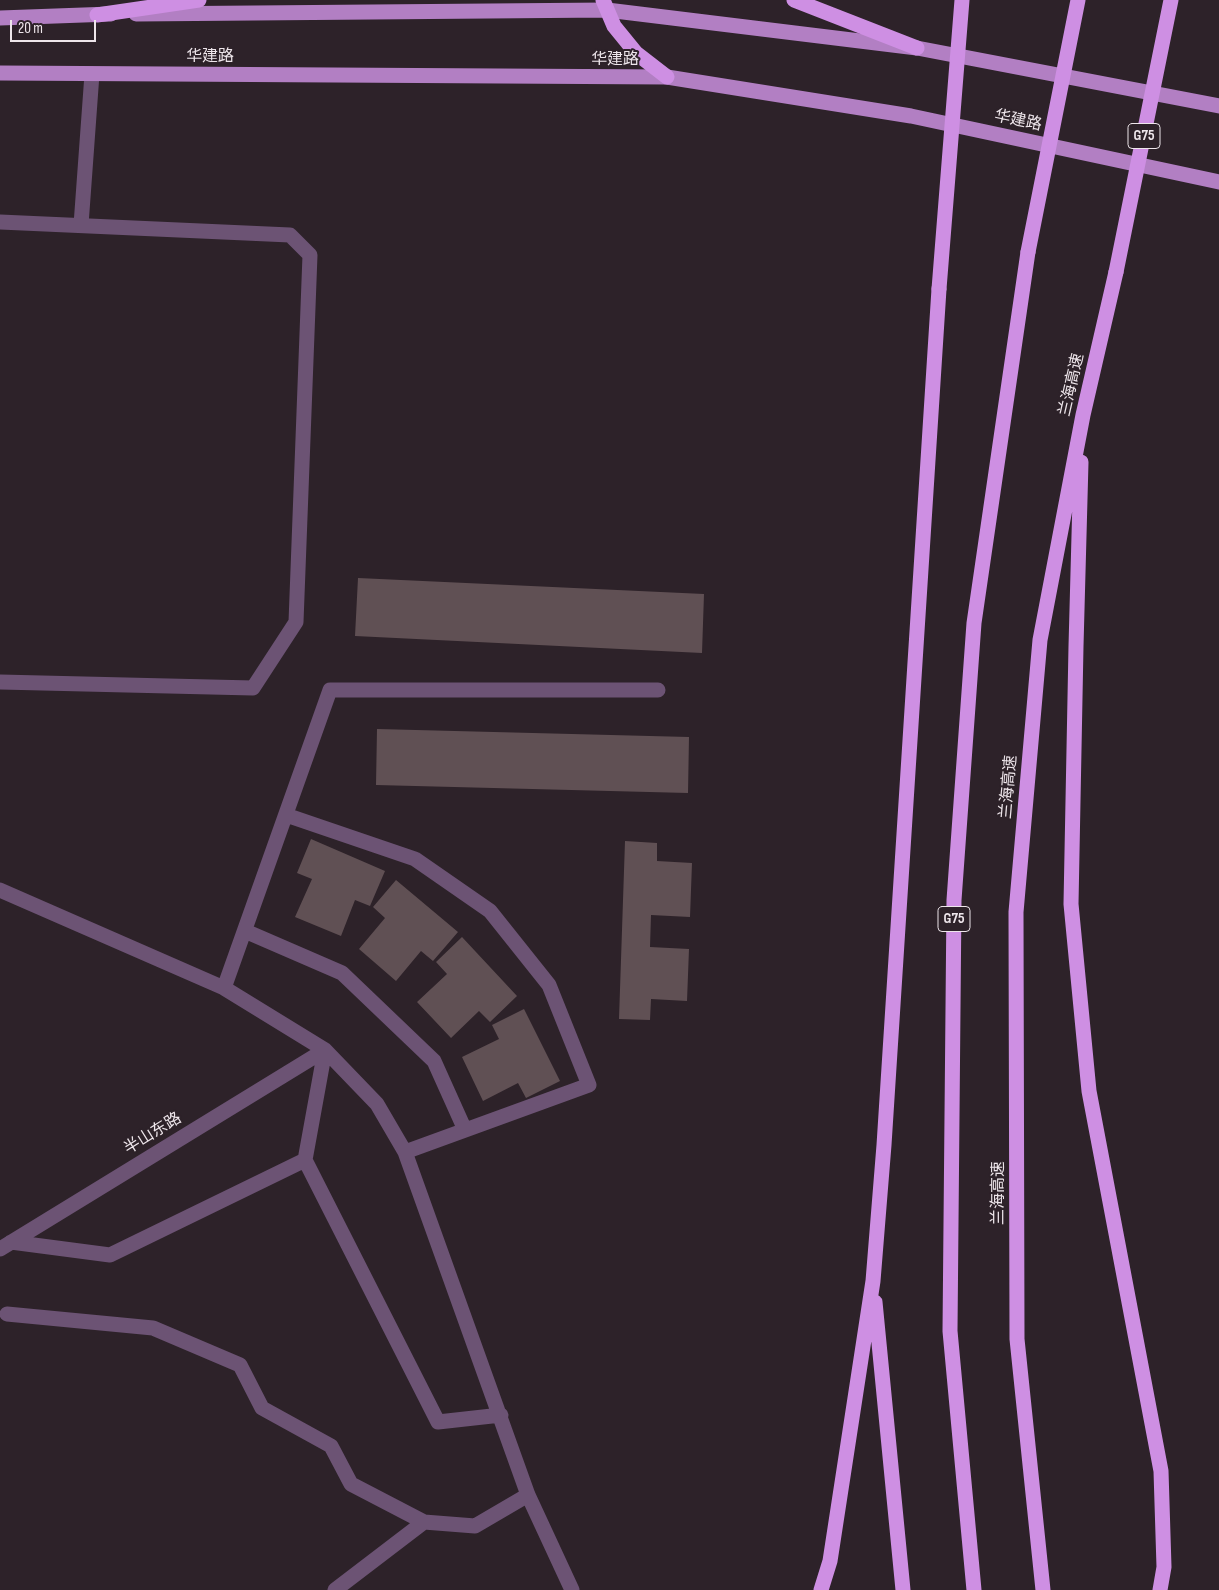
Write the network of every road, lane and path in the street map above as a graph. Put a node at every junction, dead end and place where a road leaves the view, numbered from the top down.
1 (199, 0) edge
2 (794, 0) edge
3 (962, 0) edge
4 (1078, 0) edge
5 (1172, 0) edge
6 (605, 5) edge
7 (97, 14) junction
8 (0, 18) edge
9 (917, 48) junction
10 (0, 73) edge
11 (92, 74) junction
12 (667, 77) junction
13 (1219, 106) edge
14 (1219, 182) edge
15 (0, 222) edge
16 (80, 225) junction
17 (1083, 415) junction
18 (0, 682) edge
19 (658, 690) dead end
20 (286, 815) junction
21 (0, 890) edge
22 (244, 931) junction
23 (224, 988) junction
24 (325, 1050) junction
25 (465, 1130) junction
26 (405, 1152) junction
27 (305, 1160) junction
28 (6, 1245) edge
29 (873, 1281) junction
30 (7, 1314) dead end
31 (501, 1415) junction
32 (528, 1495) junction
33 (424, 1522) junction
34 (335, 1590) edge
35 (572, 1590) edge
36 (822, 1590) edge
37 (902, 1590) edge
38 (974, 1590) edge
39 (1043, 1590) edge
40 (1160, 1590) edge

1 - 7 highway
2 - 9 highway
3 - 29 highway, bridge
4 - 38 highway, G75, bridge
5 - 17 highway, 兰海高速 / G75, bridge
6 - 7 main road
6 - 9 main road
6 - 12 highway
7 - 8 main road
9 - 13 main road
10 - 11 main road, 华建路
11 - 12 main road, 华建路
11 - 16 street
12 - 14 main road, 华建路
15 - 16 street
16 - 18 street
17 - 39 highway, 兰海高速 / G75
17 - 40 highway
19 - 20 street
20 - 22 street
20 - 25 street
21 - 23 street
22 - 23 street
22 - 25 street
23 - 24 street
24 - 26 street
24 - 27 street
24 - 28 street, 半山东路
25 - 26 street
26 - 31 street
27 - 28 street
27 - 31 street
29 - 36 highway
29 - 37 highway
30 - 33 street
31 - 32 street
32 - 33 street
32 - 35 street
33 - 34 street

